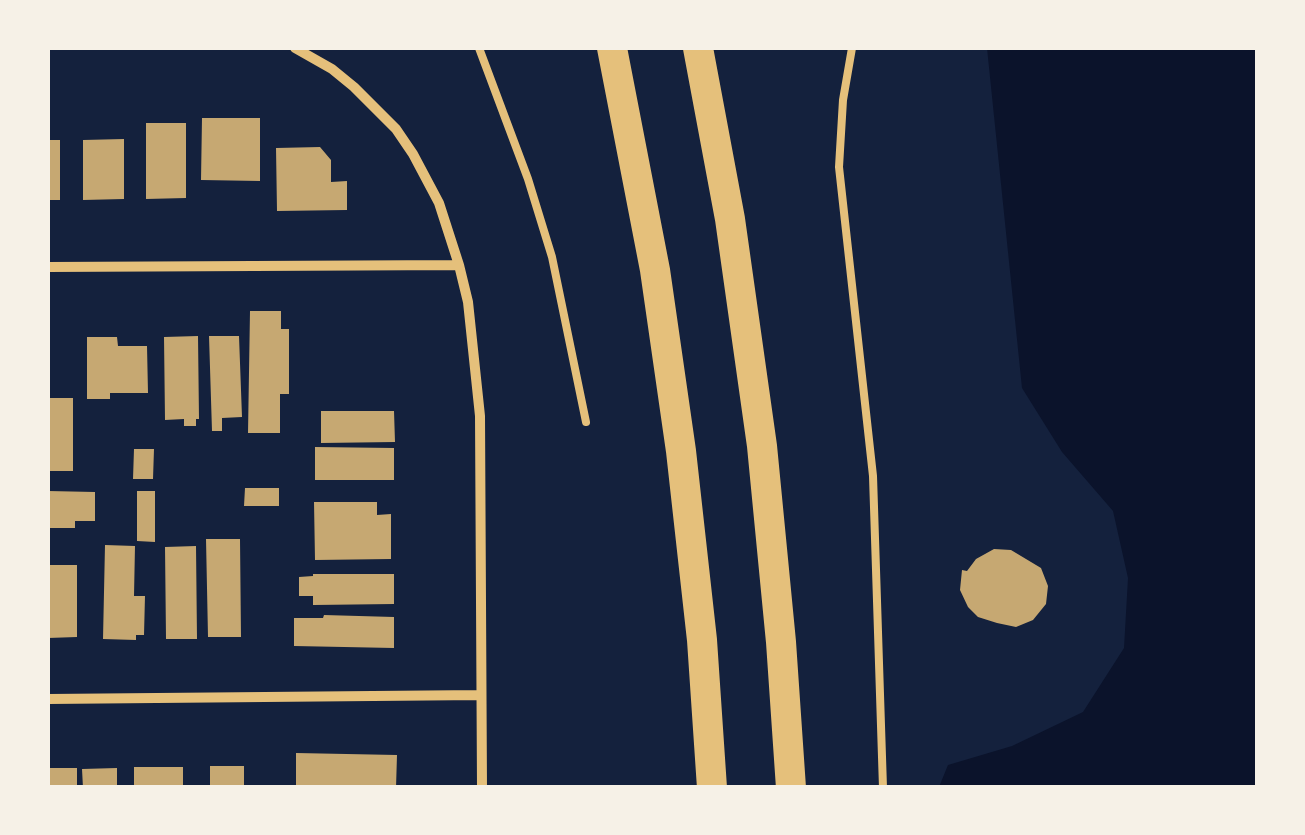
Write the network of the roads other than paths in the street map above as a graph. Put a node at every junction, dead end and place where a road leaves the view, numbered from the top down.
1 (294, 48) edge
2 (478, 48) edge
3 (612, 48) edge
4 (698, 48) edge
5 (852, 48) edge
6 (459, 264) junction
7 (48, 267) edge
8 (586, 422) dead end
9 (481, 695) junction
10 (48, 698) edge
11 (482, 788) edge
12 (712, 788) edge
13 (791, 788) edge
14 (883, 788) edge

1 - 6 street
2 - 8 lane
3 - 12 highway
4 - 13 highway
5 - 14 lane
6 - 7 street
6 - 9 street
9 - 10 street
9 - 11 street

